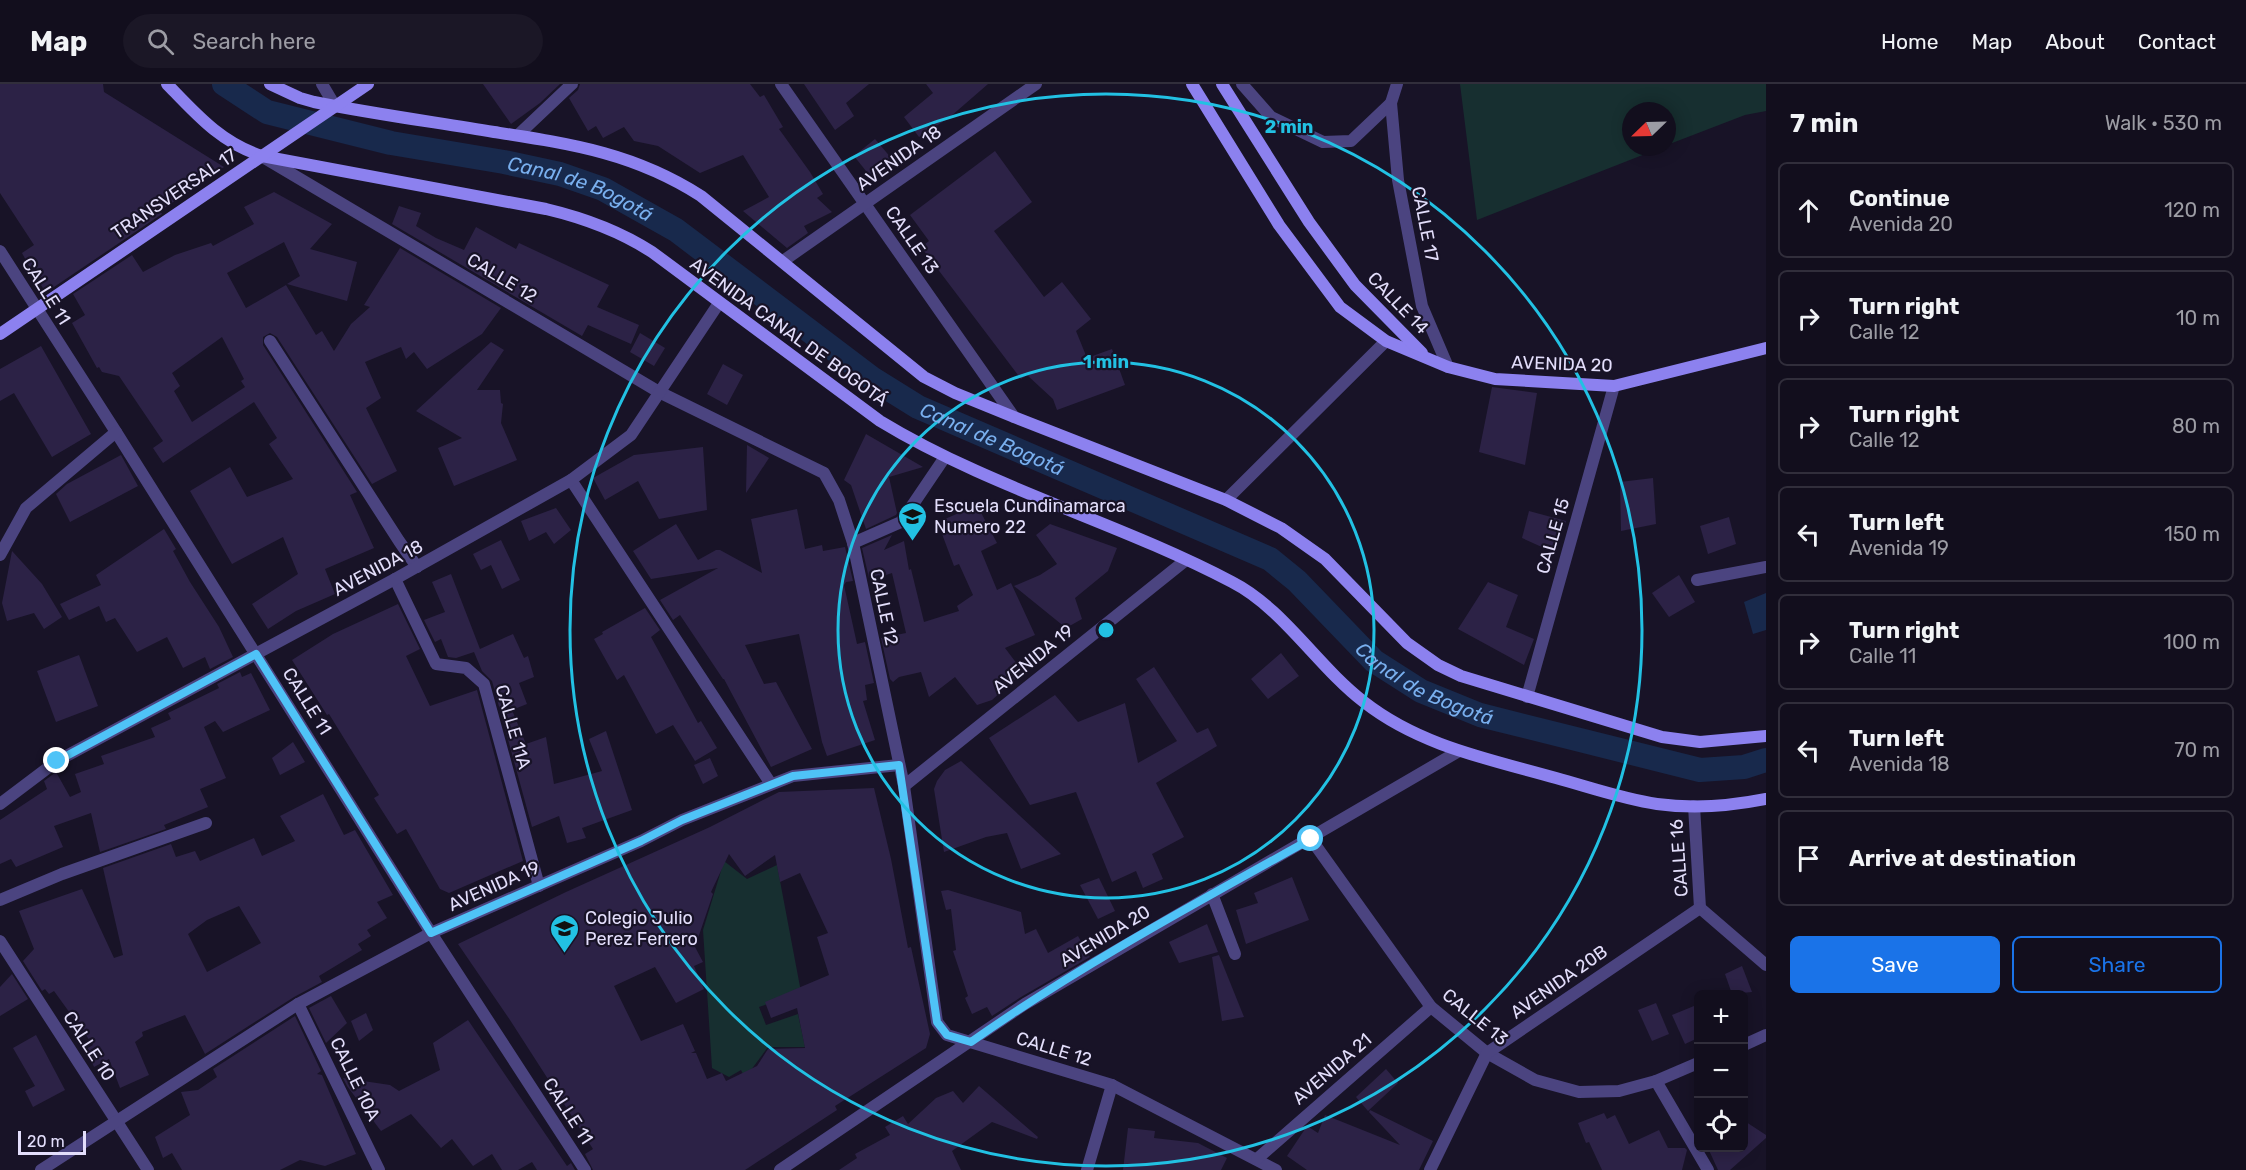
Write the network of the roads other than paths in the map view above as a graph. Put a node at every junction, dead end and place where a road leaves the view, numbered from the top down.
1 (167, 84) edge
2 (270, 84) edge
3 (322, 84) edge
4 (368, 84) edge
5 (572, 84) edge
6 (781, 84) edge
7 (1036, 84) edge
8 (1192, 84) edge
9 (1222, 84) edge
10 (1242, 84) edge
11 (1397, 84) edge
12 (1391, 103) junction
13 (335, 106) junction
14 (518, 135) junction
15 (267, 153) junction
16 (865, 204) junction
17 (0, 251) edge
18 (783, 261) junction
19 (719, 303) junction
20 (36, 309) junction
21 (0, 334) edge
22 (270, 340) dead end
23 (1386, 341) junction
24 (1766, 348) edge
25 (1426, 358) junction
26 (1448, 367) junction
27 (1614, 386) junction
28 (658, 392) junction
29 (1014, 417) junction
30 (116, 432) junction
31 (945, 457) junction
32 (570, 480) junction
33 (1226, 500) junction
34 (853, 543) junction
35 (0, 555) edge
36 (1186, 560) junction
37 (417, 567) junction
38 (1766, 567) edge
39 (395, 579) junction
40 (1697, 580) dead end
41 (256, 654) junction
42 (1527, 697) junction
43 (1766, 736) edge
44 (1459, 751) junction
45 (899, 765) junction
46 (771, 784) junction
47 (904, 786) junction
48 (1766, 799) edge
49 (0, 804) edge
50 (1694, 806) junction
51 (206, 823) dead end
52 (1311, 839) junction
53 (539, 886) junction
54 (1212, 894) junction
55 (0, 900) edge
56 (1700, 908) junction
57 (431, 933) junction
58 (0, 941) edge
59 (1235, 954) dead end
60 (1766, 964) edge
61 (298, 1004) junction
62 (1431, 1007) junction
63 (1766, 1035) edge
64 (971, 1042) junction
65 (1745, 1044) edge
66 (1487, 1053) junction
67 (1694, 1066) edge
68 (1656, 1081) junction
69 (1112, 1085) junction
70 (117, 1122) junction
71 (1257, 1159) junction
72 (41, 1170) edge
73 (148, 1170) edge
74 (379, 1170) edge
75 (585, 1170) edge
76 (780, 1170) edge
77 (1087, 1170) edge
78 (1276, 1170) edge
79 (1430, 1170) edge
80 (1708, 1170) edge

1 - 15 main road, AVENIDA CANAL DE BOGOTÁ
2 - 13 main road
3 - 13 street
4 - 13 main road, TRANSVERSAL 17
5 - 14 street
6 - 16 street, CALLE 13
7 - 16 street, AVENIDA 18
8 - 23 main road, CALLE 14
9 - 25 main road, CALLE 14
10 - 12 street
11 - 12 street, CALLE 17
12 - 26 street, CALLE 17
13 - 14 main road
13 - 15 main road, TRANSVERSAL 17
14 - 18 main road
15 - 19 main road, AVENIDA CANAL DE BOGOTÁ
15 - 20 main road, TRANSVERSAL 17
15 - 28 street, CALLE 12
16 - 18 street, AVENIDA 18
16 - 29 street, CALLE 13
17 - 20 street, CALLE 11
18 - 29 main road
19 - 28 street, AVENIDA 18
19 - 31 main road, AVENIDA CANAL DE BOGOTÁ
20 - 21 main road, TRANSVERSAL 17
20 - 30 street, CALLE 11
22 - 37 street
23 - 25 main road, CALLE 14
23 - 33 street
24 - 27 main road, AVENIDA 20
25 - 26 main road, AVENIDA 20
26 - 27 main road, AVENIDA 20
27 - 42 street, CALLE 15
28 - 32 street, AVENIDA 18
28 - 34 street, CALLE 12
29 - 33 main road
30 - 35 street
30 - 41 street, CALLE 11
31 - 34 street
31 - 36 main road, AVENIDA CANAL DE BOGOTÁ
32 - 37 street, AVENIDA 18
32 - 46 street
33 - 42 main road
34 - 45 street, CALLE 12
36 - 44 main road, AVENIDA CANAL DE BOGOTÁ
36 - 47 street, AVENIDA 19
37 - 39 street, AVENIDA 18
38 - 40 street
39 - 41 street, AVENIDA 18
39 - 53 street, CALLE 11A
41 - 49 street, AVENIDA 18
41 - 57 street, CALLE 11
42 - 43 main road
44 - 50 main road, AVENIDA CANAL DE BOGOTÁ
44 - 52 street, AVENIDA 20
45 - 46 street, AVENIDA 19
45 - 47 street, CALLE 12
46 - 53 street, AVENIDA 19
47 - 64 street, CALLE 12
48 - 50 main road, AVENIDA CANAL DE BOGOTÁ
50 - 56 street, CALLE 16
51 - 55 street
52 - 54 street, AVENIDA 20
52 - 62 street, CALLE 13
53 - 57 street, AVENIDA 19
54 - 59 street
54 - 64 street, AVENIDA 20
56 - 60 street
56 - 66 street, AVENIDA 20B
57 - 61 street, AVENIDA 19
57 - 75 street, CALLE 11
58 - 70 street, CALLE 10
61 - 70 street, AVENIDA 19
61 - 74 street, CALLE 10A
62 - 66 street, CALLE 13
62 - 71 street, AVENIDA 21
63 - 65 street
64 - 69 street, CALLE 12
64 - 76 street, AVENIDA 20
66 - 68 street, CALLE 13
66 - 79 street, AVENIDA 20B
67 - 68 street
68 - 80 street
69 - 71 street, CALLE 12
69 - 77 street
70 - 72 street, AVENIDA 19
70 - 73 street, CALLE 10
71 - 78 street, CALLE 12

